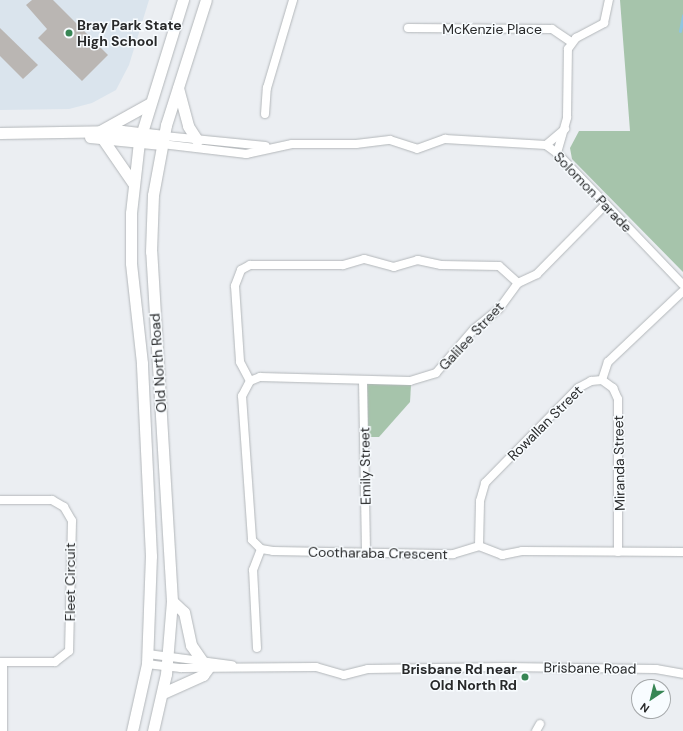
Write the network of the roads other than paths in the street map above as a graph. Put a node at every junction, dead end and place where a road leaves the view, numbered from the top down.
1 (182, 0) edge
2 (206, 0) edge
3 (293, 0) edge
4 (609, 0) edge
5 (408, 28) dead end
6 (571, 42) junction
7 (178, 88) junction
8 (149, 104) junction
9 (265, 114) dead end
10 (565, 129) junction
11 (0, 133) edge
12 (101, 135) junction
13 (140, 138) junction
14 (163, 140) junction
15 (197, 140) junction
16 (546, 145) junction
17 (271, 147) junction
18 (557, 153) junction
19 (133, 183) junction
20 (606, 204) junction
21 (518, 283) junction
22 (683, 285) edge
23 (683, 291) edge
24 (363, 380) junction
25 (602, 380) junction
26 (250, 381) junction
27 (0, 500) edge
28 (479, 546) junction
29 (261, 549) junction
30 (366, 552) junction
31 (618, 552) junction
32 (683, 552) edge
33 (172, 601) junction
34 (257, 648) dead end
35 (148, 659) junction
36 (2, 662) edge
37 (168, 662) junction
38 (205, 664) junction
39 (683, 674) edge
40 (163, 693) junction
41 (3, 731) edge
42 (132, 731) edge
43 (154, 731) edge

1 - 8 main road, Old North Road
2 - 7 main road, Old North Road
3 - 9 street
4 - 6 street
5 - 6 street, McKenzie Place
6 - 10 street
7 - 14 main road, Old North Road
7 - 15 main road
8 - 12 main road
8 - 13 main road, Old North Road
10 - 16 street
10 - 18 street
11 - 12 main road
12 - 13 main road
12 - 19 main road
13 - 14 main road
13 - 19 main road, Old North Road
14 - 15 street, Solomon Parade
14 - 17 street, Solomon Parade
14 - 33 main road, Old North Road
15 - 17 street, Solomon Parade
16 - 17 street, Solomon Parade
16 - 18 street, Solomon Parade
18 - 20 street, Solomon Parade
19 - 35 main road, Old North Road
20 - 21 street, Galilee Street
20 - 22 street, Solomon Parade
21 - 24 street, Galilee Street
21 - 26 street
23 - 25 street, Rowallan Street
24 - 26 street, Galilee Street
24 - 30 street, Emily Street
25 - 28 street, Rowallan Street
25 - 31 street, Miranda Street
26 - 29 street
27 - 36 street, Fleet Circuit
28 - 30 street, Cootharaba Crescent
28 - 31 street
29 - 30 street, Cootharaba Crescent
29 - 34 street
31 - 32 street
33 - 37 main road, Old North Road
33 - 38 main road
35 - 37 street, Brisbane Road
35 - 42 main road, Old North Road
36 - 41 street
37 - 38 street, Brisbane Road
37 - 40 main road, Old North Road
38 - 39 street, Brisbane Road
38 - 40 main road
40 - 43 main road, Old North Road

